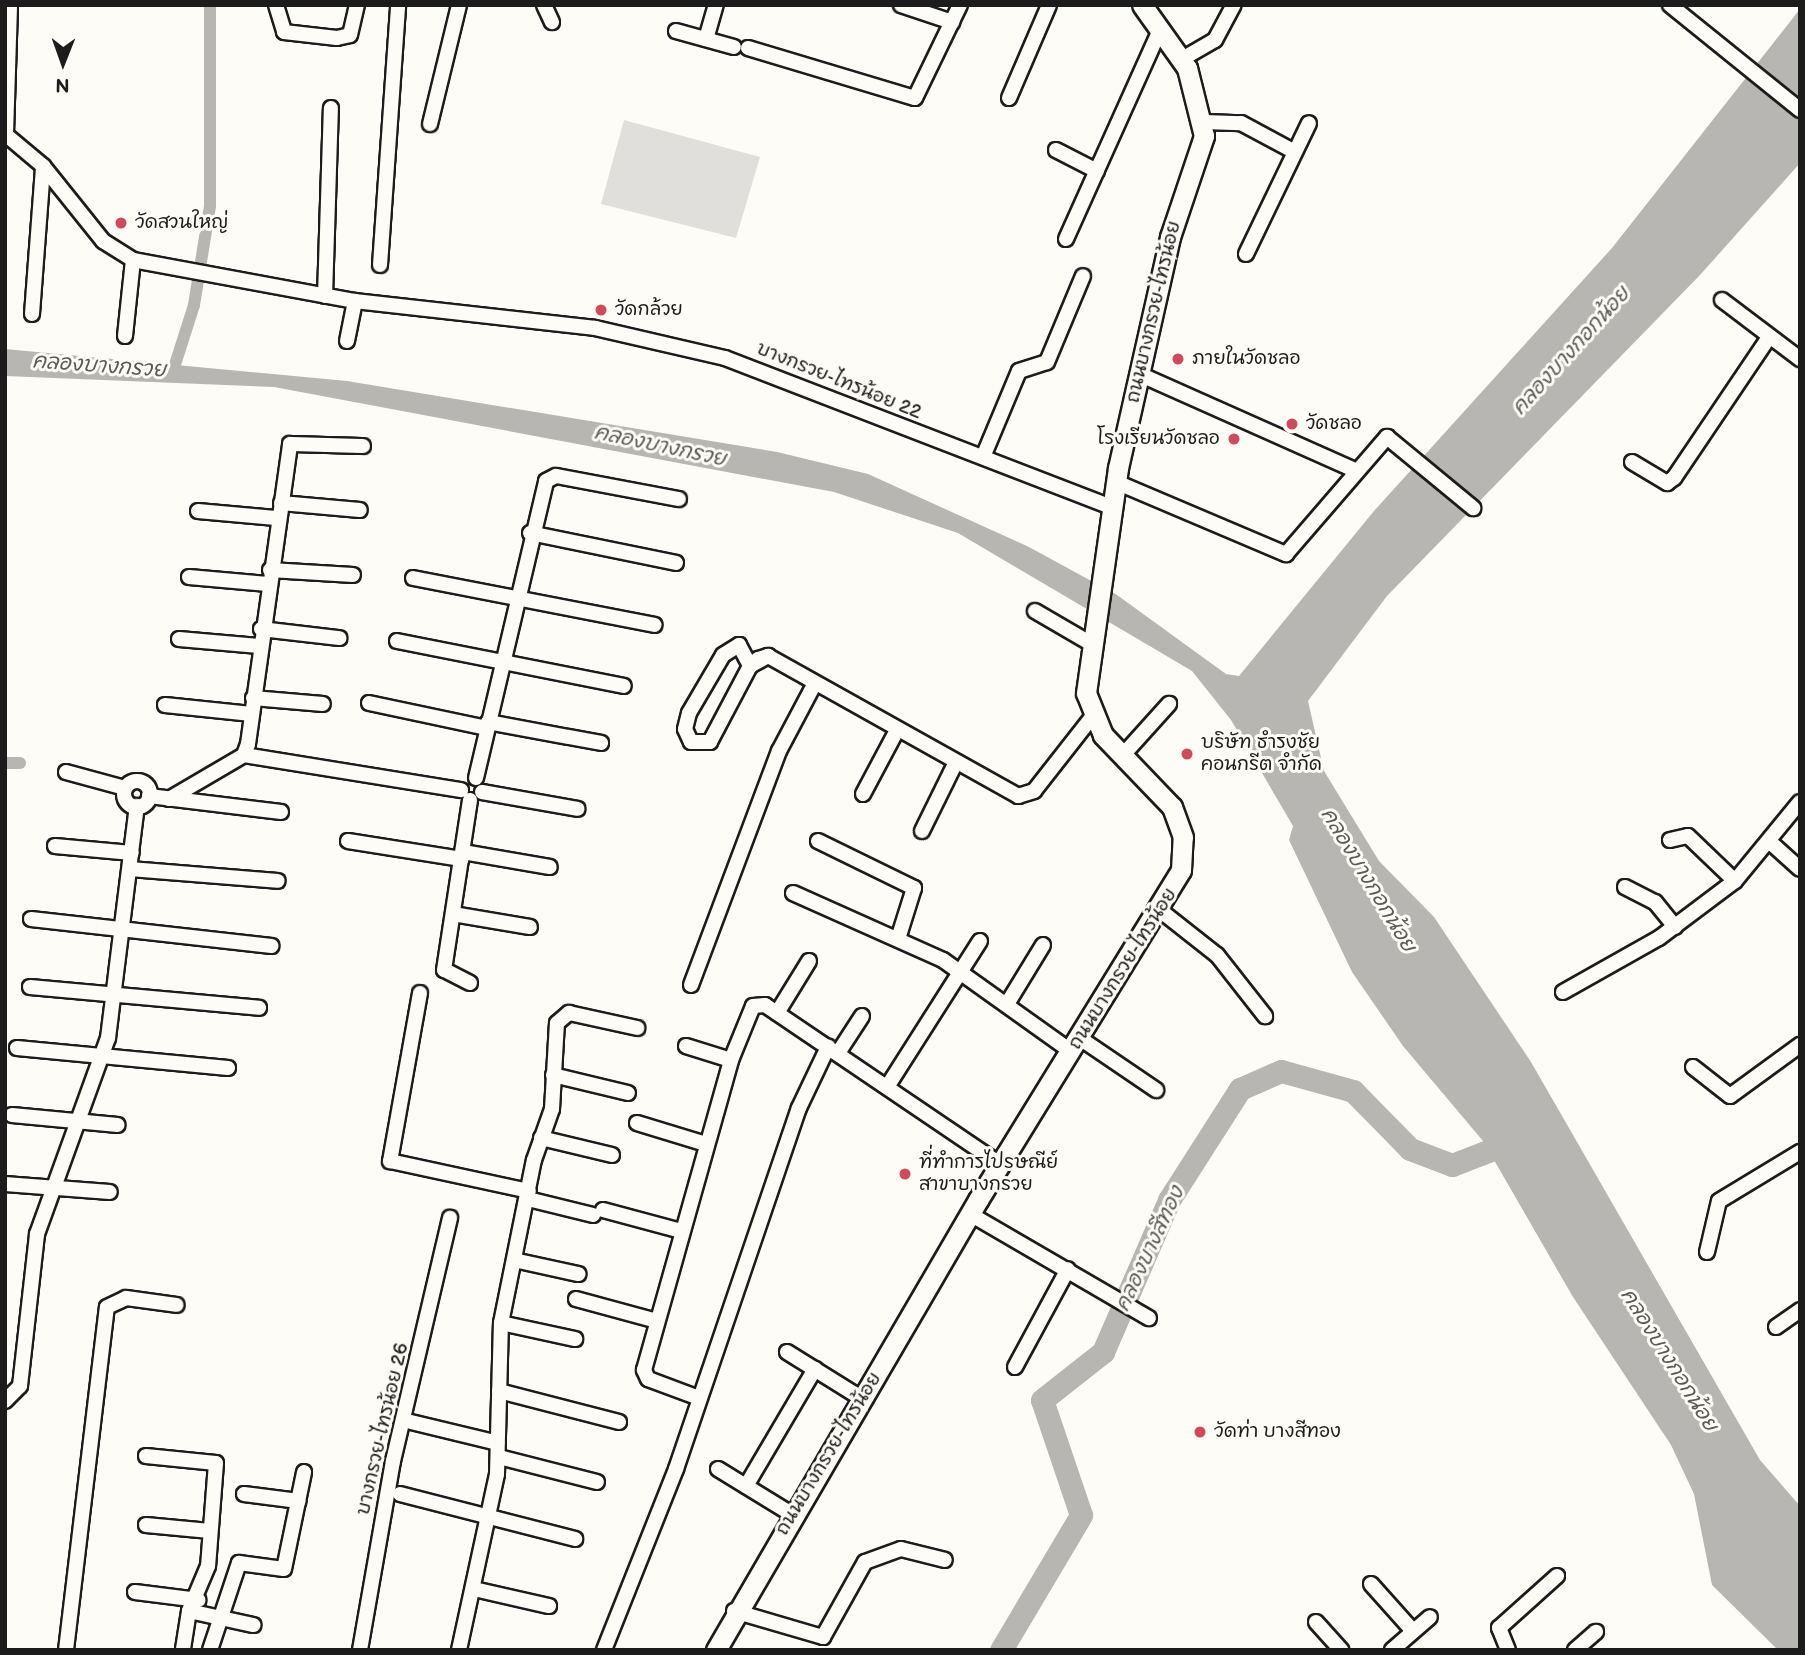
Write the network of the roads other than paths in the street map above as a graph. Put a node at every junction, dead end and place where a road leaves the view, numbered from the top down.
1 (10, 5) edge
2 (276, 5) edge
3 (357, 5) edge
4 (398, 5) edge
5 (459, 5) edge
6 (544, 5) edge
7 (716, 5) edge
8 (901, 5) edge
9 (960, 5) edge
10 (1049, 5) edge
11 (1234, 5) edge
12 (1670, 5) edge
13 (1151, 13) edge
14 (551, 22) dead end
15 (951, 22) junction
16 (676, 31) dead end
17 (706, 39) junction
18 (1182, 59) junction
19 (1009, 97) dead end
20 (331, 108) dead end
21 (1800, 110) edge
22 (1204, 122) junction
23 (1309, 123) dead end
24 (430, 124) dead end
25 (6, 134) edge
26 (1056, 150) dead end
27 (1295, 152) junction
28 (43, 166) junction
29 (1097, 171) junction
30 (1066, 239) dead end
31 (1246, 254) dead end
32 (133, 260) junction
33 (380, 265) dead end
34 (1083, 276) dead end
35 (325, 296) junction
36 (1722, 300) dead end
37 (355, 301) junction
38 (32, 314) dead end
39 (125, 337) dead end
40 (1767, 340) junction
41 (347, 341) dead end
42 (1800, 359) edge
43 (1139, 374) junction
44 (363, 446) dead end
45 (983, 457) junction
46 (1632, 463) dead end
47 (1355, 470) junction
48 (1116, 482) junction
49 (679, 499) dead end
50 (281, 503) junction
51 (1112, 507) junction
52 (1473, 508) dead end
53 (359, 510) dead end
54 (198, 512) dead end
55 (276, 518) junction
56 (530, 533) junction
57 (676, 563) dead end
58 (353, 575) dead end
59 (189, 577) dead end
60 (269, 577) junction
61 (413, 578) dead end
62 (516, 598) junction
63 (1035, 611) dead end
64 (654, 625) dead end
65 (261, 629) junction
66 (339, 638) dead end
67 (1091, 638) junction
68 (179, 639) dead end
69 (397, 641) dead end
70 (259, 646) junction
71 (502, 663) junction
72 (750, 666) junction
73 (814, 685) junction
74 (624, 686) dead end
75 (253, 698) junction
76 (369, 703) dead end
77 (323, 704) dead end
78 (1169, 704) dead end
79 (165, 705) dead end
80 (252, 714) junction
81 (1092, 717) junction
82 (487, 725) junction
83 (897, 730) junction
84 (601, 743) dead end
85 (244, 755) junction
86 (1123, 755) junction
87 (956, 762) junction
88 (66, 772) dead end
89 (125, 788) junction
90 (471, 794) junction
91 (863, 794) dead end
92 (149, 796) junction
93 (169, 799) junction
94 (1800, 802) edge
95 (137, 806) junction
96 (578, 809) dead end
97 (281, 812) dead end
98 (922, 831) dead end
99 (1670, 840) dead end
100 (348, 841) dead end
101 (818, 841) dead end
102 (1770, 842) junction
103 (55, 846) dead end
104 (132, 853) junction
105 (463, 855) junction
106 (550, 867) dead end
107 (130, 869) junction
108 (1800, 869) edge
109 (278, 881) dead end
110 (1735, 881) junction
111 (1625, 887) dead end
112 (793, 893) dead end
113 (1161, 911) junction
114 (453, 914) junction
115 (31, 919) dead end
116 (530, 927) dead end
117 (1675, 927) junction
118 (123, 930) junction
119 (898, 936) junction
120 (980, 941) dead end
121 (1043, 945) dead end
122 (271, 946) dead end
123 (809, 961) dead end
124 (961, 971) junction
125 (470, 983) dead end
126 (691, 985) dead end
127 (30, 987) dead end
128 (1563, 992) dead end
129 (420, 993) dead end
130 (116, 995) junction
131 (1007, 1004) junction
132 (259, 1008) dead end
133 (777, 1013) junction
134 (862, 1016) dead end
135 (1265, 1016) dead end
136 (637, 1028) dead end
137 (1077, 1045) junction
138 (1800, 1045) edge
139 (686, 1046) dead end
140 (18, 1048) dead end
141 (833, 1050) junction
142 (102, 1057) junction
143 (731, 1059) junction
144 (1693, 1067) dead end
145 (228, 1068) dead end
146 (553, 1075) junction
147 (887, 1087) junction
148 (1156, 1090) dead end
149 (628, 1093) dead end
150 (12, 1115) dead end
151 (78, 1120) junction
152 (637, 1123) dead end
153 (118, 1125) dead end
154 (541, 1138) junction
155 (706, 1144) junction
156 (1800, 1152) edge
157 (612, 1155) dead end
158 (1001, 1164) junction
159 (5, 1184) edge
160 (53, 1187) junction
161 (110, 1192) dead end
162 (529, 1195) junction
163 (970, 1214) junction
164 (450, 1218) dead end
165 (681, 1231) junction
166 (1707, 1252) dead end
167 (514, 1260) junction
168 (1068, 1269) junction
169 (578, 1274) dead end
170 (576, 1299) dead end
171 (177, 1305) dead end
172 (1800, 1310) edge
173 (1145, 1315) dead end
174 (657, 1321) junction
175 (501, 1322) junction
176 (1776, 1327) dead end
177 (575, 1339) dead end
178 (787, 1352) dead end
179 (1015, 1367) dead end
180 (815, 1369) junction
181 (499, 1391) junction
182 (699, 1398) junction
183 (861, 1398) junction
184 (5, 1401) edge
185 (411, 1422) dead end
186 (619, 1422) dead end
187 (498, 1450) junction
188 (146, 1456) dead end
189 (719, 1469) dead end
190 (304, 1472) dead end
191 (597, 1482) dead end
192 (747, 1486) junction
193 (244, 1494) dead end
194 (400, 1494) dead end
195 (299, 1502) junction
196 (793, 1515) junction
197 (489, 1517) junction
198 (146, 1525) dead end
199 (210, 1531) junction
200 (575, 1539) dead end
201 (945, 1560) dead end
202 (1556, 1576) dead end
203 (1371, 1584) dead end
204 (474, 1589) junction
205 (135, 1592) dead end
206 (194, 1606) junction
207 (549, 1606) dead end
208 (734, 1611) junction
209 (1430, 1617) dead end
210 (218, 1618) junction
211 (1316, 1622) dead end
212 (253, 1625) dead end
213 (1596, 1632) dead end
214 (1410, 1640) edge
215 (66, 1650) edge
216 (183, 1650) edge
217 (210, 1650) edge
218 (360, 1650) edge
219 (460, 1650) edge
220 (604, 1650) edge
221 (716, 1650) edge
222 (1341, 1650) edge
223 (1392, 1650) edge
224 (1508, 1650) edge
225 (1575, 1650) edge

1 - 25 street
2 - 3 street
4 - 33 street
5 - 24 street
6 - 14 street
7 - 17 street
8 - 15 street
9 - 15 street
10 - 19 street
11 - 18 street
12 - 21 street
13 - 18 main road
13 - 29 street
15 - 17 street
16 - 17 street
18 - 22 main road
20 - 35 street
22 - 27 street
22 - 43 main road, ถนนบางกรวย-ไทรน้อย
23 - 27 street
25 - 28 street
26 - 29 street
27 - 31 street
28 - 32 street
28 - 38 street
29 - 30 street
32 - 35 street, บางกรวย-ไทรน้อย 22
32 - 39 street
34 - 45 street
35 - 37 street, บางกรวย-ไทรน้อย 22
36 - 40 street
37 - 41 street
37 - 45 street, บางกรวย-ไทรน้อย 22
40 - 42 street
40 - 46 street
43 - 47 street
43 - 48 main road, ถนนบางกรวย-ไทรน้อย
44 - 50 street
45 - 51 street, บางกรวย-ไทรน้อย 22
47 - 48 street
47 - 52 street
48 - 51 main road, ถนนบางกรวย-ไทรน้อย
49 - 56 street
50 - 53 street
50 - 55 street
51 - 67 main road, ถนนบางกรวย-ไทรน้อย
54 - 55 street
55 - 60 street
56 - 57 street
56 - 62 street
58 - 60 street
59 - 60 street
60 - 65 street
61 - 62 street
62 - 64 street
62 - 71 street
63 - 67 street
65 - 66 street
65 - 70 street
67 - 81 main road, ถนนบางกรวย-ไทรน้อย
68 - 70 street
69 - 71 street
70 - 75 street
71 - 74 street
71 - 82 street
72 - 72 street
72 - 73 street
73 - 83 street
73 - 126 street
75 - 77 street
75 - 80 street
76 - 82 street
78 - 86 street
79 - 80 street
80 - 85 street
81 - 86 main road, ถนนบางกรวย-ไทรน้อย
81 - 87 street
82 - 84 street
82 - 90 street
83 - 87 street
83 - 91 street
85 - 90 street
85 - 93 street
86 - 113 main road, ถนนบางกรวย-ไทรน้อย
87 - 98 street
88 - 89 street
89 - 92 street
89 - 95 street
90 - 96 street
90 - 105 street
92 - 93 street
92 - 95 street
93 - 97 street
94 - 102 street
95 - 104 street
99 - 110 street
100 - 105 street
101 - 119 street
102 - 108 street
102 - 110 street
103 - 104 street
104 - 107 street
105 - 106 street
105 - 114 street
107 - 109 street
107 - 118 street
110 - 117 street
111 - 117 street
112 - 119 street
113 - 135 street
113 - 137 main road, ถนนบางกรวย-ไทรน้อย
114 - 116 street
114 - 125 street
115 - 118 street
117 - 128 street
118 - 122 street
118 - 130 street
119 - 124 street
120 - 124 street
121 - 131 street
123 - 133 street
124 - 131 street
124 - 147 street
127 - 130 street
129 - 162 street
130 - 132 street
130 - 142 street
131 - 137 street
133 - 141 street
133 - 143 street
134 - 141 street
136 - 146 street
137 - 148 street
137 - 158 main road, ถนนบางกรวย-ไทรน้อย
138 - 144 street
139 - 143 street
140 - 142 street
141 - 147 street
141 - 182 street
142 - 145 street
142 - 151 street
143 - 155 street
146 - 149 street
146 - 154 street
147 - 158 street
150 - 151 street
151 - 153 street
151 - 160 street
152 - 155 street
154 - 157 street
154 - 162 street
155 - 165 street
156 - 166 street
158 - 163 main road, ถนนบางกรวย-ไทรน้อย
159 - 160 street
160 - 161 street
160 - 184 street
162 - 165 street
162 - 167 street
163 - 168 street
163 - 183 main road, ถนนบางกรวย-ไทรน้อย
164 - 218 street, บางกรวย-ไทรน้อย 26
165 - 174 street
167 - 169 street
167 - 175 street
168 - 173 street
168 - 179 street
170 - 174 street
171 - 215 street
172 - 176 street
174 - 182 street
175 - 177 street
175 - 181 street
178 - 180 street
180 - 183 street
180 - 192 street
181 - 186 street
181 - 187 street
182 - 220 street
183 - 196 main road, ถนนบางกรวย-ไทรน้อย
185 - 187 street
187 - 191 street
187 - 197 street
188 - 199 street
189 - 192 street
190 - 195 street
192 - 196 street
193 - 195 street
194 - 197 street
195 - 210 street
196 - 208 main road, ถนนบางกรวย-ไทรน้อย
197 - 200 street
197 - 204 street
198 - 199 street
199 - 206 street
201 - 208 street
202 - 224 street
203 - 214 street
204 - 207 street
204 - 219 street
205 - 206 street
206 - 210 street
206 - 216 street
208 - 221 main road, ถนนบางกรวย-ไทรน้อย
209 - 214 street
210 - 212 street
210 - 217 street
211 - 222 street
213 - 225 street
214 - 223 street

